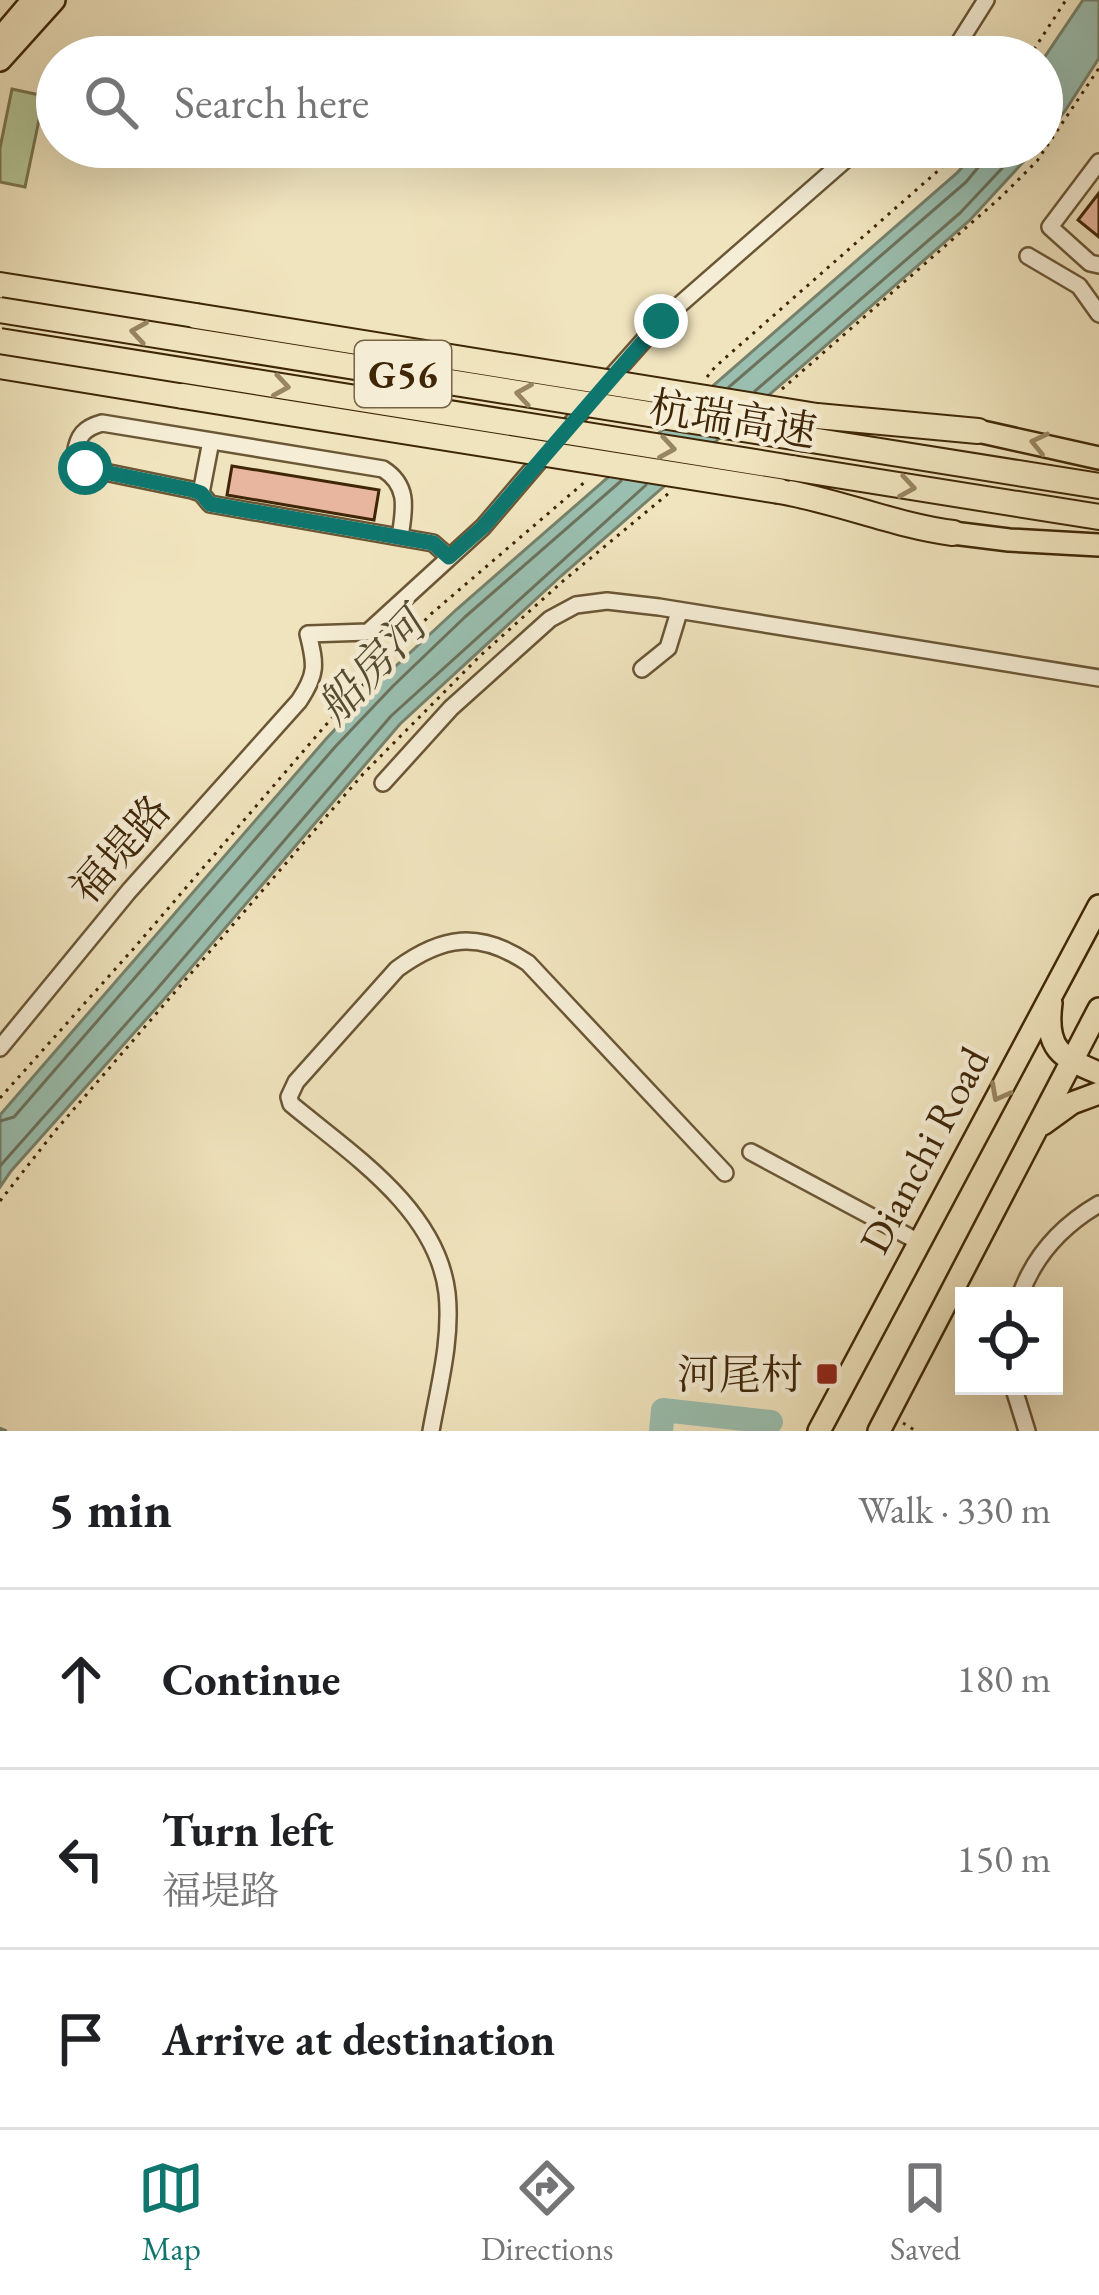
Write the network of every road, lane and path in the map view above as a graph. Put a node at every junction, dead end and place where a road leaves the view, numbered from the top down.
1 (33, 0) edge
2 (53, 0) edge
3 (986, 0) edge
4 (1066, 0) edge
5 (963, 36) edge
6 (1043, 36) edge
7 (0, 39) edge
8 (0, 60) edge
9 (1099, 162) edge
10 (836, 168) edge
11 (941, 168) edge
12 (1028, 256) dead end
13 (1099, 266) edge
14 (0, 285) edge
15 (0, 310) edge
16 (1099, 314) edge
17 (0, 341) edge
18 (0, 366) edge
19 (706, 380) dead end
20 (978, 431) joint
21 (212, 441) junction
22 (1099, 458) edge
23 (600, 470) dead end
24 (1099, 486) edge
25 (201, 493) junction
26 (1099, 517) edge
27 (953, 533) joint
28 (400, 538) junction
29 (1099, 545) edge
30 (449, 557) junction
31 (679, 612) junction
32 (642, 669) dead end
33 (1099, 678) edge
34 (362, 774) dead end
35 (383, 783) dead end
36 (1099, 906) edge
37 (1054, 990) junction
38 (1099, 1009) edge
39 (0, 1048) edge
40 (1072, 1062) junction
41 (1099, 1073) edge
42 (1099, 1093) edge
43 (0, 1098) edge
44 (1031, 1138) junction
45 (752, 1152) dead end
46 (725, 1173) dead end
47 (0, 1201) edge
48 (1099, 1204) edge
49 (920, 1242) junction
50 (1023, 1287) edge
51 (1016, 1395) edge
52 (431, 1431) edge
53 (819, 1431) edge
54 (879, 1431) edge
55 (1027, 1431) edge

1 - 7 main road
2 - 8 main road
3 - 5 street
4 - 6 path
9 - 13 street
10 - 30 street
11 - 19 path
12 - 16 street
14 - 20 highway, bridge
24 -> 15 highway, 杭瑞高速 / G56, bridge
17 -> 26 highway, 杭瑞高速 / G56, bridge
18 - 27 highway, bridge
22 -> 20 main road
21 - 25 street
21 - 25 street
21 - 28 street
23 - 43 path
25 - 28 street
27 - 29 main road
28 - 30 street
30 - 39 street, 福堤路
31 - 32 street
31 - 33 street
31 - 35 street
34 - 47 path
36 - 37 main road, Dianchi Road
37 - 40 main road
37 -> 49 main road, Dianchi Road
38 - 40 main road
40 - 41 main road
40 - 44 main road
42 - 44 main road
44 - 54 main road
45 - 49 street
46 - 52 street
48 - 50 street
49 - 53 main road, Dianchi Road
51 - 55 street

